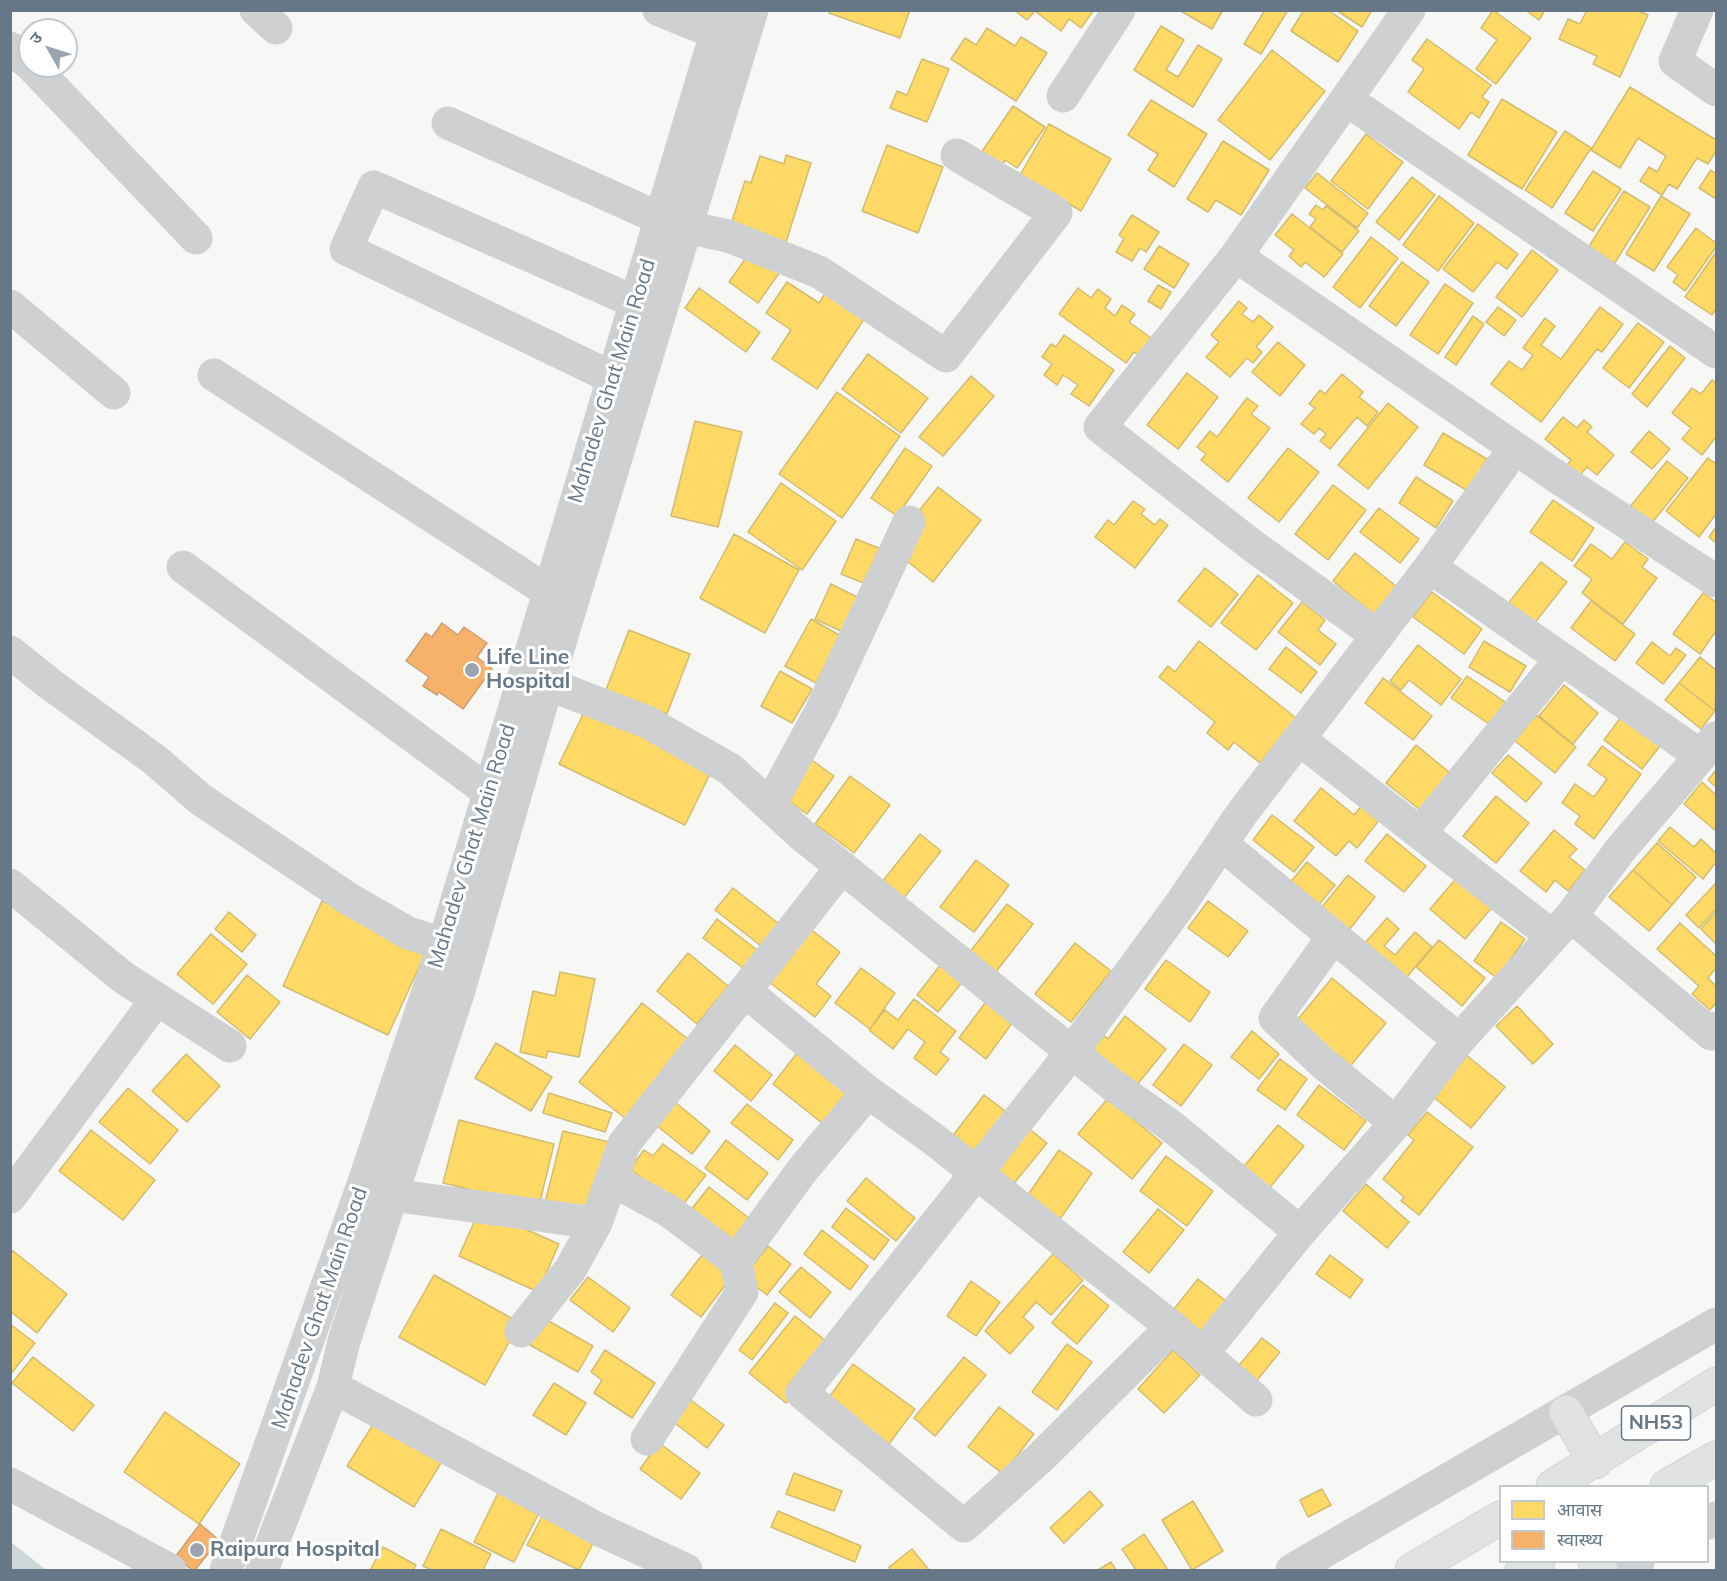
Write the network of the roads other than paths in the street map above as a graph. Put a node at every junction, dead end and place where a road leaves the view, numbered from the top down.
1 (659, 10) edge
2 (1119, 10) edge
3 (1409, 10) edge
4 (1697, 10) edge
5 (734, 23) edge
6 (1675, 61) junction
7 (1716, 65) edge
8 (43, 78) edge
9 (1716, 90) edge
10 (1063, 96) dead end
11 (1347, 100) junction
12 (448, 123) dead end
13 (957, 155) dead end
14 (674, 223) junction
15 (196, 238) dead end
16 (1236, 256) junction
17 (635, 302) junction
18 (10, 306) edge
19 (1716, 352) edge
20 (214, 375) dead end
21 (613, 378) junction
22 (114, 393) dead end
23 (1515, 448) junction
24 (909, 522) dead end
25 (183, 567) dead end
26 (1430, 567) junction
27 (1716, 581) edge
28 (549, 592) junction
29 (1378, 636) junction
30 (10, 652) edge
31 (1561, 659) junction
32 (535, 679) junction
33 (1299, 739) junction
34 (1709, 747) edge
35 (489, 792) junction
36 (770, 805) junction
37 (1420, 833) junction
38 (1223, 844) junction
39 (842, 867) junction
40 (12, 889) edge
41 (1562, 926) junction
42 (1333, 937) junction
43 (456, 948) junction
44 (745, 991) junction
45 (157, 999) junction
46 (1716, 1028) edge
47 (1459, 1040) junction
48 (230, 1046) dead end
49 (1072, 1052) junction
50 (868, 1092) junction
51 (1396, 1123) junction
52 (976, 1173) junction
53 (612, 1180) junction
54 (377, 1190) junction
55 (10, 1197) edge
56 (596, 1223) junction
57 (1300, 1232) junction
58 (736, 1261) junction
59 (1716, 1324) edge
60 (1172, 1327) junction
61 (521, 1331) dead end
62 (1203, 1353) junction
63 (1716, 1384) edge
64 (333, 1387) junction
65 (1256, 1400) dead end
66 (1566, 1412) junction
67 (647, 1439) dead end
68 (1716, 1458) edge
69 (1595, 1462) junction
70 (10, 1484) edge
71 (1555, 1485) edge
72 (1669, 1485) edge
73 (1499, 1519) edge
74 (1536, 1563) edge
75 (1636, 1563) edge
76 (170, 1570) edge
77 (226, 1570) edge
78 (262, 1570) edge
79 (686, 1570) edge
80 (1292, 1570) edge
81 (1412, 1570) edge
82 (1522, 1570) edge
83 (1622, 1570) edge

1 - 5 street
2 - 10 street
3 - 11 street
4 - 6 street
5 - 14 street, Mahadev Ghat Main Road
6 - 7 street
6 - 9 street
8 - 15 street
11 - 16 street
11 - 19 street
12 - 14 street
13 - 14 street
14 - 17 street, Mahadev Ghat Main Road
14 - 32 street
16 - 23 street
16 - 29 street
17 - 21 street, Mahadev Ghat Main Road
17 - 21 street
18 - 22 street
20 - 28 street
21 - 28 street, Mahadev Ghat Main Road
23 - 26 street
23 - 27 street
24 - 36 street
25 - 35 street
26 - 29 street
26 - 31 street
28 - 32 street, Mahadev Ghat Main Road
29 - 33 street
30 - 43 street
31 - 34 street
31 - 37 street
32 - 35 street, Mahadev Ghat Main Road
32 - 36 street
32 - 43 street
33 - 37 street
33 - 38 street
34 - 41 street
35 - 43 street, Mahadev Ghat Main Road
36 - 39 street
37 - 41 street
38 - 42 street
38 - 49 street
39 - 44 street
39 - 49 street
40 - 45 street
41 - 46 street
41 - 47 street
42 - 47 street
42 - 51 street
43 - 54 street, Mahadev Ghat Main Road
44 - 50 street
44 - 53 street
45 - 48 street
45 - 55 street
47 - 51 street
49 - 52 street
49 - 57 street
50 - 52 street
50 - 58 street
51 - 57 street
52 - 60 street
52 - 60 street
53 - 56 street
53 - 58 street
54 - 56 street
54 - 64 street
54 - 77 street, Mahadev Ghat Main Road
56 - 61 street
57 - 62 street
58 - 67 street
59 - 66 street
60 - 62 street
62 - 65 street
63 - 69 highway, NH53
64 - 78 street
64 - 79 street
66 - 69 highway
66 - 80 street
68 - 72 highway, NH53
69 - 71 highway, NH53
70 - 76 street
73 - 81 highway
74 - 82 highway
75 - 83 street

